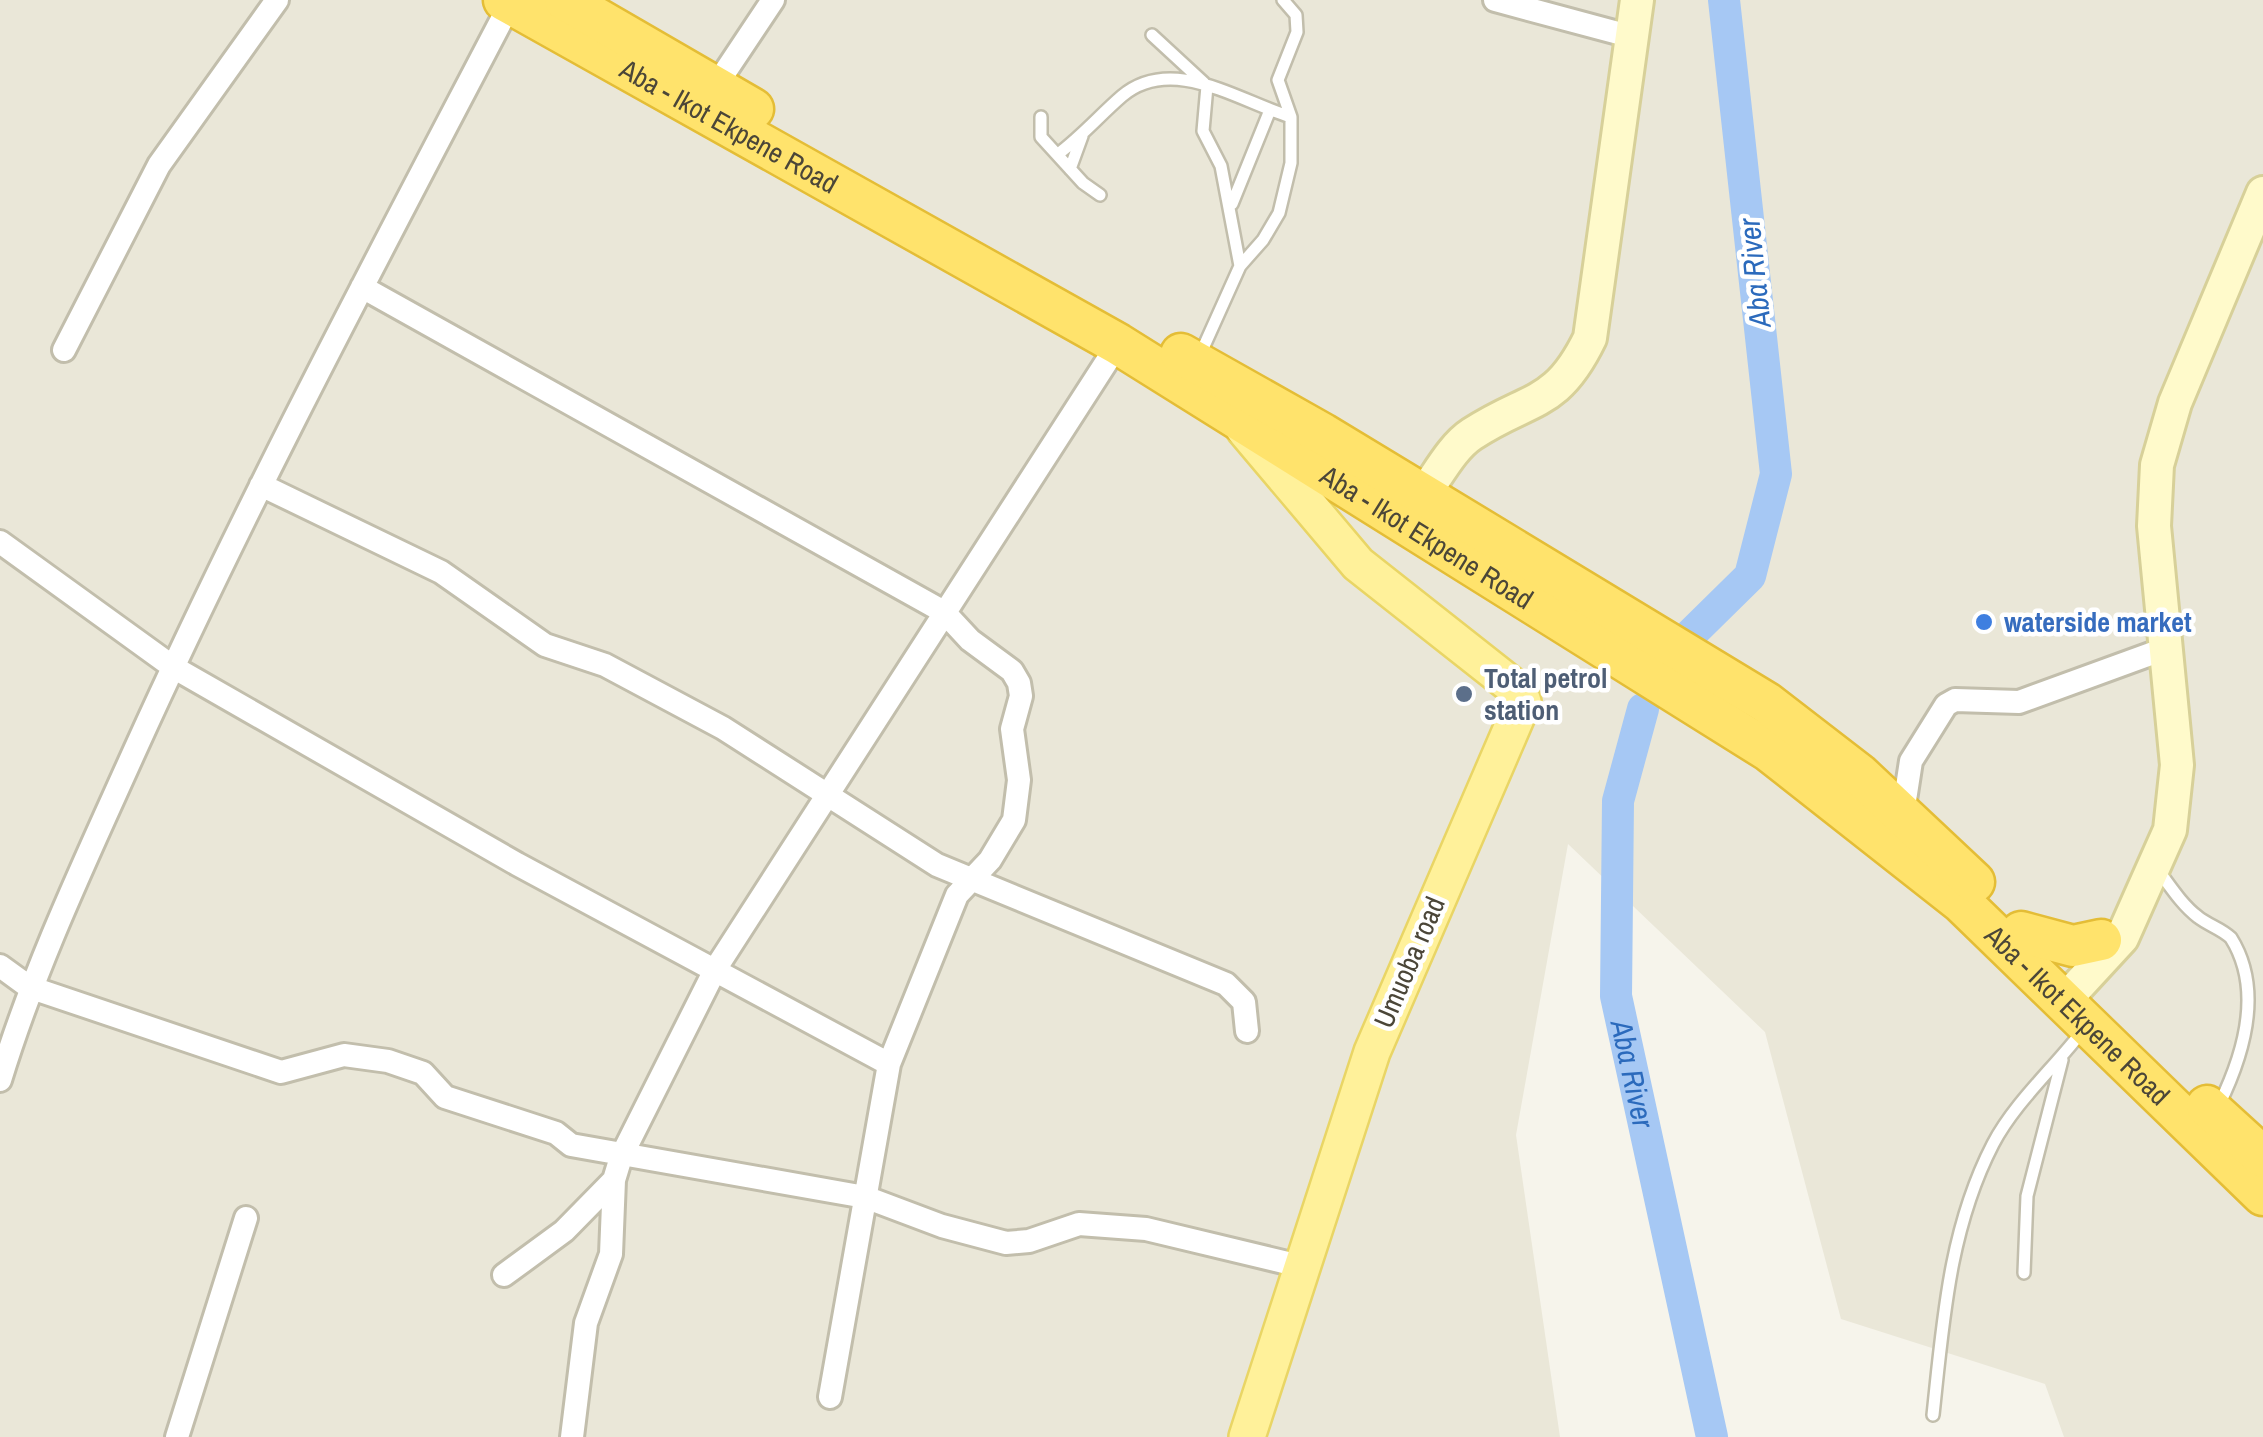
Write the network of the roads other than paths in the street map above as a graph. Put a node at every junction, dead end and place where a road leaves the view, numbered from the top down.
1 (277, 0) edge
2 (565, 0) edge
3 (773, 0) edge
4 (1284, 0) edge
5 (1495, 0) edge
6 (1637, 0) edge
7 (507, 2) edge
8 (1152, 36) dead end
9 (1633, 38) junction
10 (1207, 86) junction
11 (715, 87) junction
12 (1270, 110) junction
13 (1041, 117) dead end
14 (1291, 117) junction
15 (1082, 136) junction
16 (1058, 154) junction
17 (1070, 169) junction
18 (2263, 193) edge
19 (1100, 195) dead end
20 (1231, 207) junction
21 (1240, 266) junction
22 (362, 288) junction
23 (1118, 344) junction
24 (64, 350) dead end
25 (1197, 363) junction
26 (1237, 420) junction
27 (261, 485) junction
28 (1408, 504) junction
29 (0, 542) edge
30 (1358, 564) junction
31 (944, 612) junction
32 (2168, 648) junction
33 (173, 667) junction
34 (1713, 696) junction
35 (826, 794) junction
36 (1903, 813) junction
37 (2155, 867) junction
38 (974, 880) junction
39 (2022, 932) junction
40 (2113, 932) junction
41 (0, 966) edge
42 (716, 968) junction
43 (29, 987) junction
44 (2070, 1006) junction
45 (1247, 1031) dead end
46 (889, 1064) junction
47 (0, 1080) edge
48 (2215, 1114) junction
49 (621, 1157) junction
50 (2263, 1157) edge
51 (614, 1180) junction
52 (2263, 1196) edge
53 (866, 1197) junction
54 (246, 1218) dead end
55 (1300, 1266) junction
56 (2024, 1273) dead end
57 (504, 1276) dead end
58 (830, 1397) dead end
59 (1933, 1415) dead end
60 (177, 1437) edge
61 (572, 1437) edge
62 (1247, 1437) edge

1 - 24 street
2 - 11 highway, Aba - Ikot Ekpene Road
3 - 11 street
4 - 14 lane
5 - 9 street
6 - 9 street
7 - 22 street
7 - 23 highway, Aba - Ikot Ekpene Road
8 - 10 lane
9 - 28 street
10 - 12 lane
10 - 15 lane
10 - 20 lane
11 - 25 highway, Aba - Ikot Ekpene Road
12 - 14 lane
12 - 20 lane
13 - 16 lane
14 - 21 lane
15 - 16 lane
15 - 17 lane
16 - 17 lane
17 - 19 lane
18 - 32 street
20 - 21 lane
21 - 25 lane
22 - 27 street
22 - 31 street
23 - 26 highway, Aba - Ikot Ekpene Road
23 - 31 street
25 - 28 highway, Aba - Ikot Ekpene Road
26 - 28 highway, Aba - Ikot Ekpene Road
26 - 30 main road, Umuoba road
27 - 33 street
27 - 35 street
28 - 30 main road
28 - 34 highway, Aba - Ikot Ekpene Road
28 - 34 highway, Aba - Ikot Ekpene Road
29 - 33 street
30 - 55 main road, Umuoba road
31 - 35 street
31 - 38 street
32 - 36 street
32 - 37 street
33 - 42 street
33 - 43 street
34 - 36 highway, Aba - Ikot Ekpene Road
34 - 44 highway, Aba - Ikot Ekpene Road
35 - 38 street
35 - 42 street
36 - 39 highway, Aba - Ikot Ekpene Road
37 - 40 street
37 - 48 lane
38 - 45 street
38 - 46 street
39 - 40 highway
39 - 44 highway, Aba - Ikot Ekpene Road
40 - 44 street
41 - 43 street
42 - 46 street
42 - 49 street
43 - 47 street
43 - 49 street
44 - 48 highway, Aba - Ikot Ekpene Road
44 - 52 highway, Aba - Ikot Ekpene Road
44 - 56 lane
44 - 59 lane
46 - 53 street
48 - 50 highway, Aba - Ikot Ekpene Road
49 - 51 street
49 - 53 street
51 - 57 street
51 - 61 street
53 - 55 street
53 - 58 street
54 - 60 street
55 - 62 main road, Umuoba road

